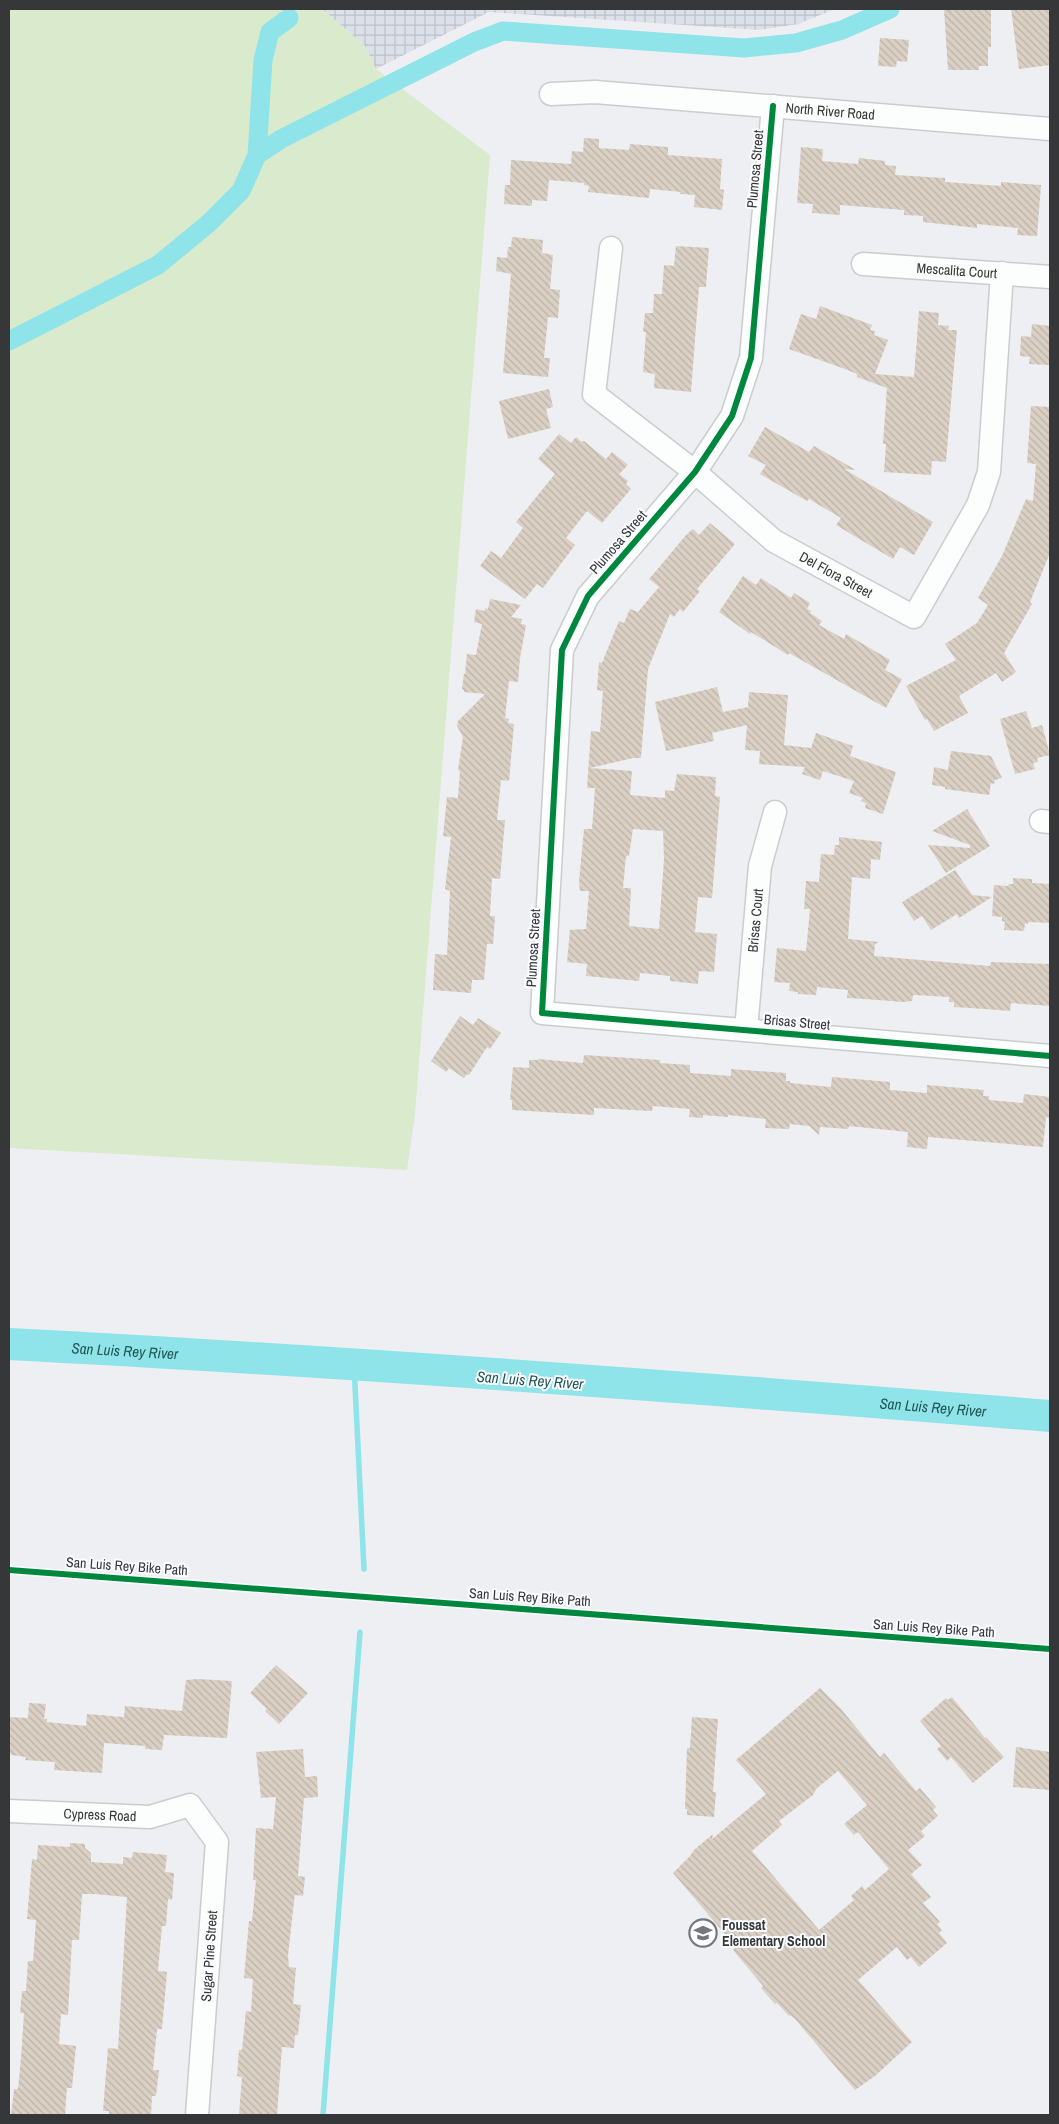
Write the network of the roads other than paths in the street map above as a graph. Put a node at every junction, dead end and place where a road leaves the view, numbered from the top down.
1 (551, 94) dead end
2 (773, 106) junction
3 (1050, 129) edge
4 (610, 248) dead end
5 (863, 264) dead end
6 (1002, 273) junction
7 (1050, 277) edge
8 (695, 472) junction
9 (775, 812) dead end
10 (542, 1013) joint
11 (746, 1030) junction
12 (1050, 1056) edge
13 (190, 1806) joint
14 (9, 1811) edge
15 (197, 2115) edge

1 - 2 street, North River Road
2 - 3 street, North River Road
2 - 8 street, Plumosa Street
4 - 8 street, Del Flora Street
5 - 6 street, Mescalita Court
6 - 7 street, Mescalita Court
6 - 8 street, Del Flora Street
8 - 10 street, Plumosa Street
9 - 11 street, Brisas Court
10 - 11 street, Brisas Street
11 - 12 street, Brisas Street
13 - 14 street, Cypress Road
13 - 15 street, Sugar Pine Street

